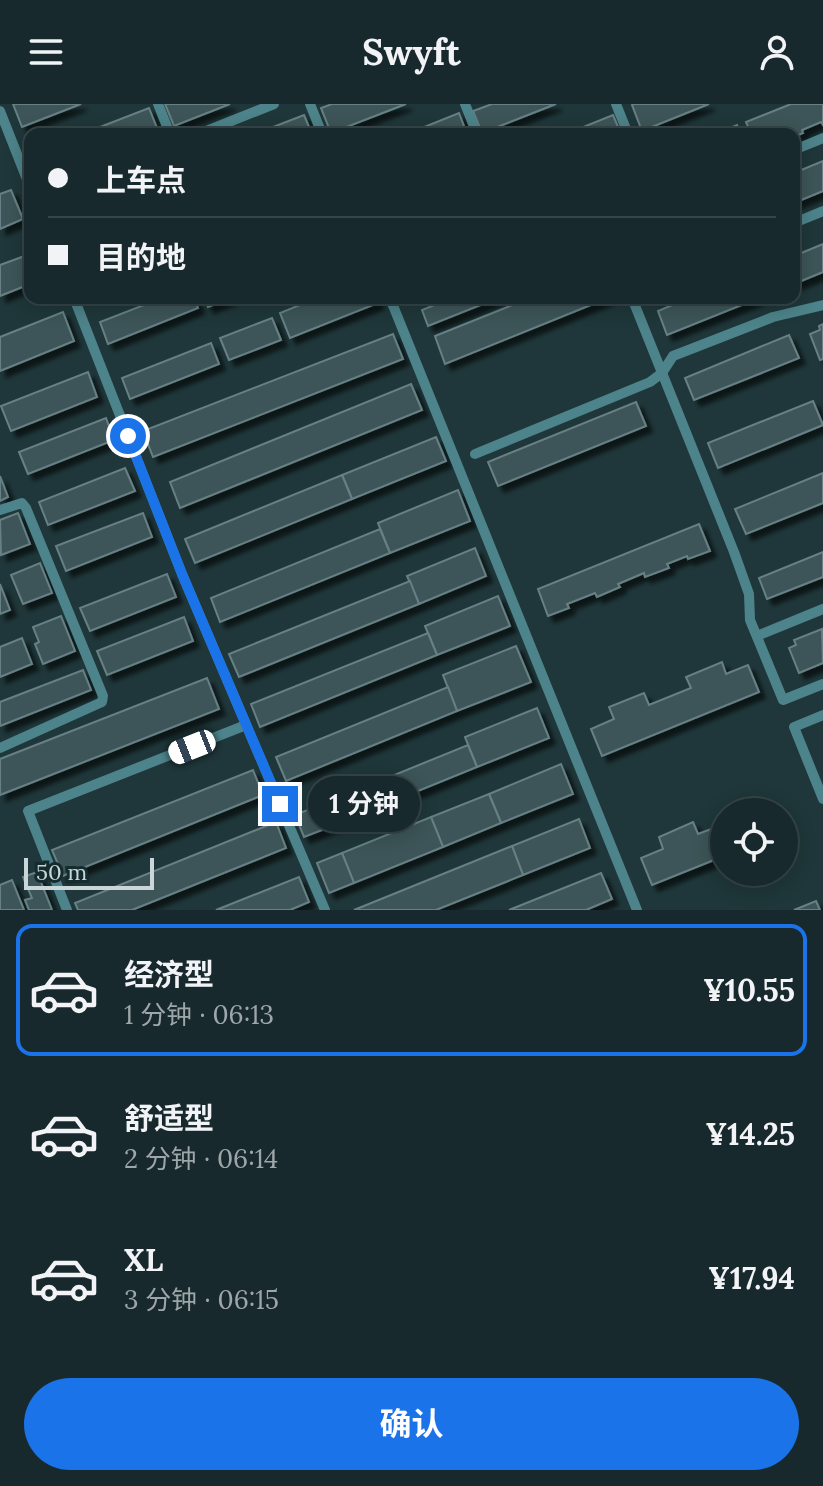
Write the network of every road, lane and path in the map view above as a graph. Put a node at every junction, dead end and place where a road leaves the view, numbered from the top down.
1 (158, 104) edge
2 (274, 104) edge
3 (310, 104) edge
4 (465, 104) edge
5 (616, 104) edge
6 (0, 111) edge
7 (168, 128) edge
8 (214, 128) edge
9 (320, 128) edge
10 (475, 128) edge
11 (626, 128) edge
12 (823, 138) edge
13 (800, 148) edge
14 (24, 172) edge
15 (823, 211) edge
16 (800, 221) edge
17 (76, 304) edge
18 (392, 304) edge
19 (634, 304) edge
20 (823, 305) edge
21 (662, 373) junction
22 (475, 454) dead end
23 (0, 510) edge
24 (823, 609) edge
25 (757, 636) junction
26 (823, 684) edge
27 (823, 715) edge
28 (246, 725) junction
29 (0, 748) edge
30 (823, 799) edge
31 (67, 910) edge
32 (325, 910) edge
33 (637, 910) edge

1 - 7 lane
2 - 8 lane
3 - 9 lane
4 - 10 lane
5 - 11 lane
6 - 14 lane
12 - 13 lane
15 - 16 lane
17 - 28 lane
18 - 33 lane
19 - 21 lane
20 - 21 lane
21 - 22 lane
21 - 25 lane
23 - 29 lane
24 - 25 lane
25 - 26 lane
27 - 30 lane
28 - 31 lane
28 - 32 lane

